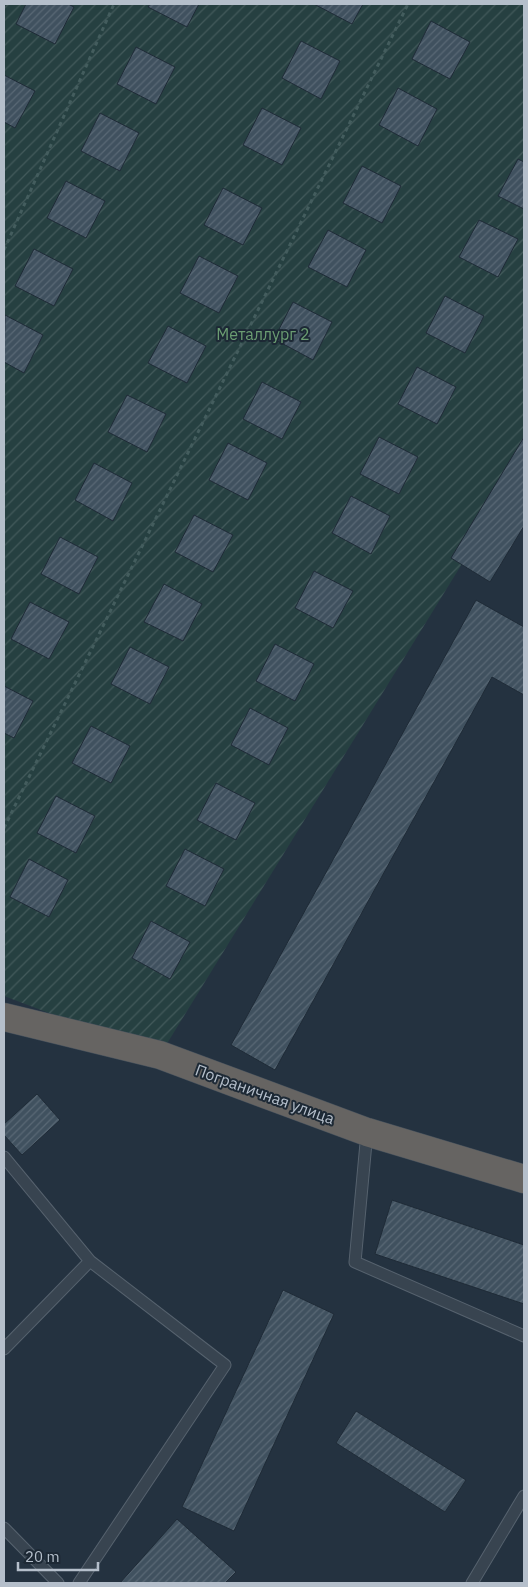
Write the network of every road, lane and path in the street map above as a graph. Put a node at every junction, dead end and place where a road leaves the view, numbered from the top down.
1 (114, 4) edge
2 (408, 4) edge
3 (4, 250) edge
4 (4, 828) edge
5 (4, 1017) edge
6 (367, 1132) junction
7 (4, 1157) edge
8 (524, 1179) edge
9 (90, 1261) junction
10 (524, 1336) edge
11 (4, 1349) edge
12 (524, 1496) edge
13 (4, 1528) edge
14 (58, 1583) edge
15 (79, 1583) edge
16 (472, 1583) edge

1 - 3 path
2 - 4 path
5 - 6 highway, Пограничная улица
6 - 8 highway, Пограничная улица
6 - 10 lane
7 - 9 lane
9 - 11 lane
9 - 15 lane
12 - 16 lane
13 - 14 lane

